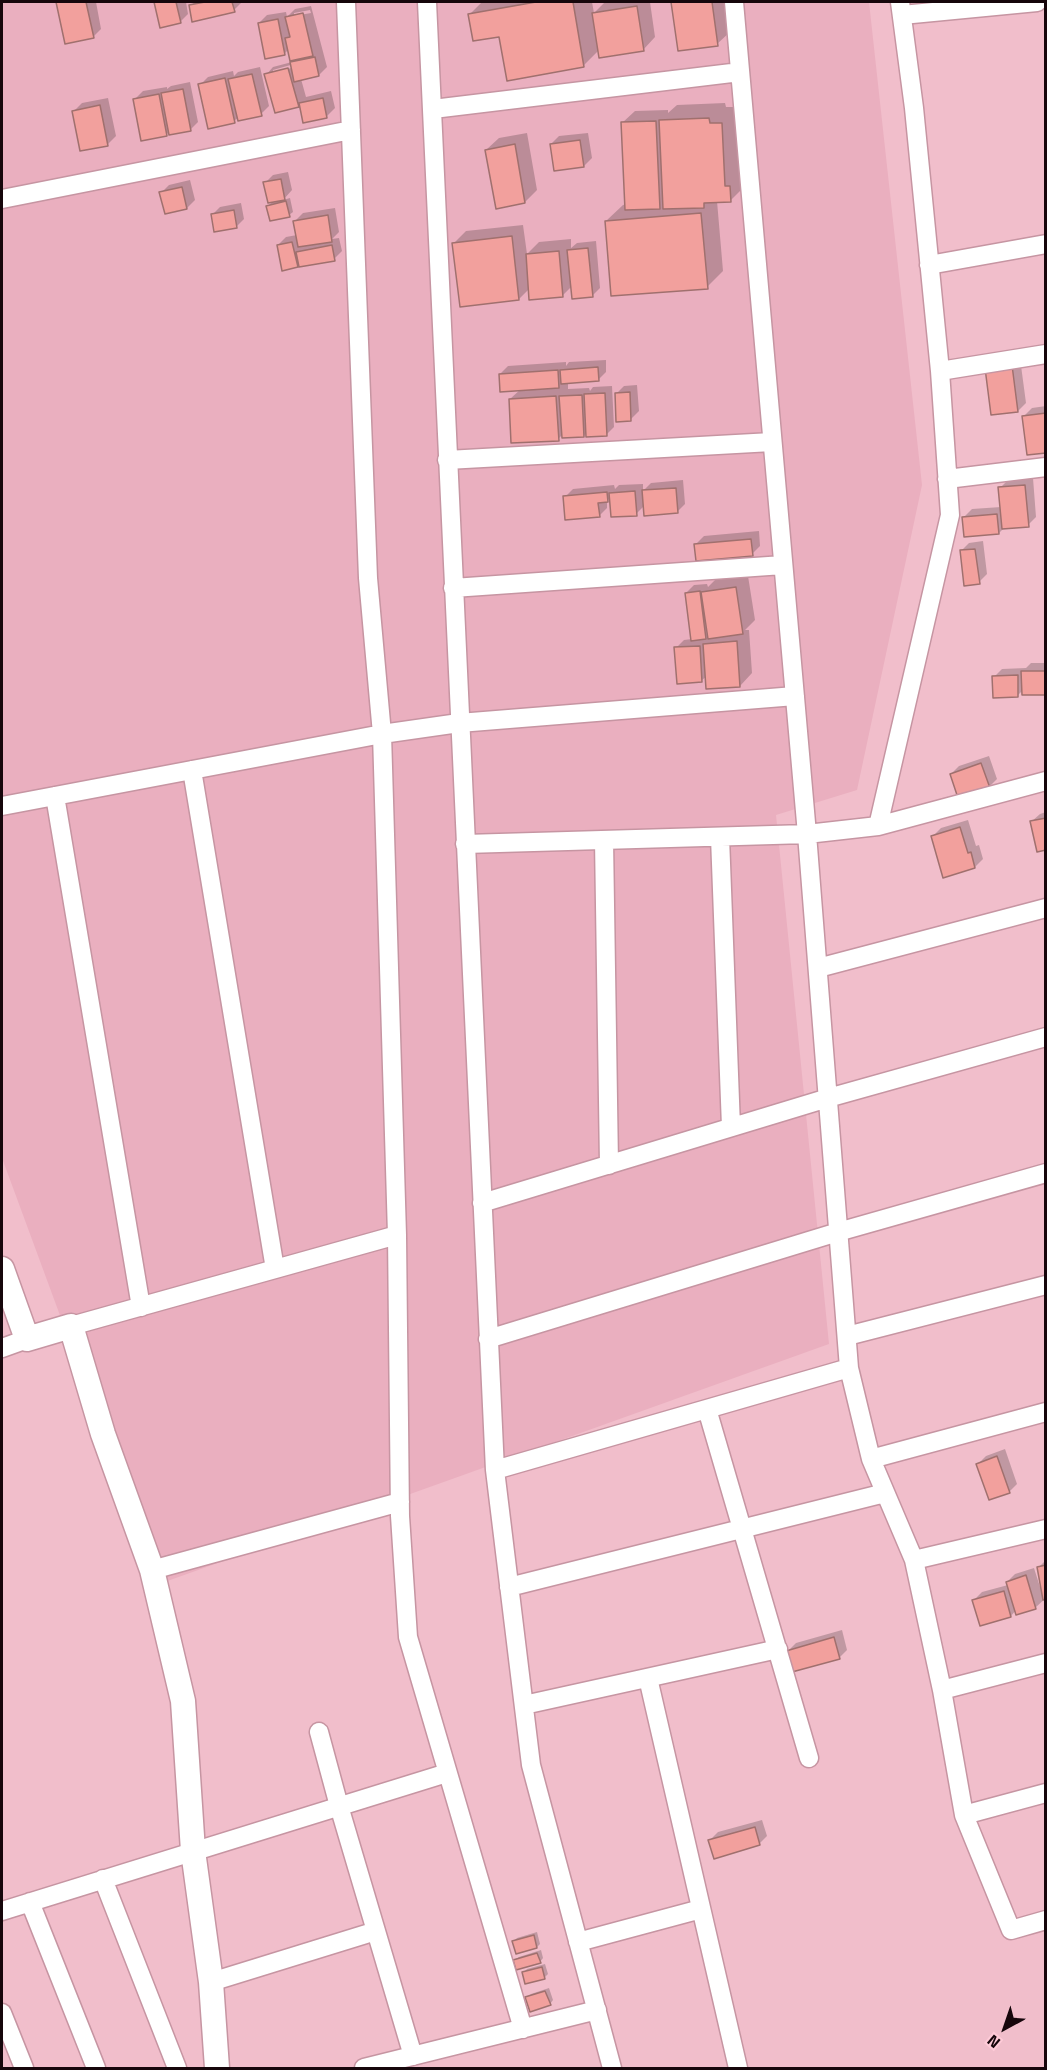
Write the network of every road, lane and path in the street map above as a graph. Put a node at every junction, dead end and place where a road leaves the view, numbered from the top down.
1 (346, 2) edge
2 (427, 2) edge
3 (734, 2) edge
4 (1037, 2) edge
5 (901, 8) edge
6 (740, 72) junction
7 (433, 109) junction
8 (351, 130) junction
9 (2, 199) edge
10 (1046, 244) edge
11 (929, 265) junction
12 (1046, 354) edge
13 (940, 371) junction
14 (772, 442) junction
15 (447, 460) junction
16 (1046, 467) edge
17 (947, 479) junction
18 (783, 565) junction
19 (453, 588) junction
20 (795, 696) junction
21 (459, 723) junction
22 (382, 734) junction
23 (192, 770) junction
24 (1046, 781) edge
25 (55, 796) junction
26 (2, 806) edge
27 (878, 826) junction
28 (807, 834) junction
29 (720, 837) junction
30 (604, 840) junction
31 (465, 844) junction
32 (1046, 908) edge
33 (818, 968) junction
34 (1046, 1037) edge
35 (828, 1098) junction
36 (731, 1127) junction
37 (609, 1165) junction
38 (1046, 1173) edge
39 (482, 1203) junction
40 (838, 1232) junction
41 (397, 1236) junction
42 (2, 1269) edge
43 (275, 1269) junction
44 (1046, 1285) edge
45 (141, 1307) junction
46 (71, 1326) junction
47 (847, 1336) junction
48 (27, 1339) junction
49 (488, 1339) junction
50 (2, 1348) edge
51 (849, 1368) junction
52 (707, 1409) junction
53 (1046, 1412) edge
54 (871, 1459) junction
55 (495, 1470) junction
56 (885, 1493) junction
57 (400, 1502) junction
58 (743, 1528) junction
59 (1046, 1529) edge
60 (914, 1560) junction
61 (152, 1570) junction
62 (509, 1587) junction
63 (778, 1649) junction
64 (1046, 1663) edge
65 (648, 1678) junction
66 (942, 1690) junction
67 (524, 1705) junction
68 (319, 1732) dead end
69 (809, 1758) dead end
70 (447, 1773) junction
71 (1046, 1793) edge
72 (339, 1806) junction
73 (964, 1815) junction
74 (193, 1851) junction
75 (103, 1879) junction
76 (30, 1902) junction
77 (701, 1909) junction
78 (2, 1911) edge
79 (1046, 1920) edge
80 (376, 1931) junction
81 (578, 1942) junction
82 (211, 1982) junction
83 (597, 2010) junction
84 (2, 2013) edge
85 (522, 2029) junction
86 (413, 2056) junction
87 (212, 2067) edge
88 (24, 2068) edge
89 (96, 2068) edge
90 (177, 2068) edge
91 (364, 2068) edge
92 (612, 2068) edge
93 (738, 2068) edge

1 - 8 street
2 - 7 street
3 - 6 street
4 - 5 street
5 - 11 street
6 - 7 street
6 - 14 street
7 - 15 street
8 - 9 street
8 - 22 street
10 - 11 street
11 - 13 street
12 - 13 street
13 - 17 street
14 - 15 street
14 - 18 street
15 - 19 street
16 - 17 street
17 - 27 street
18 - 19 street
18 - 20 street
19 - 21 street
20 - 21 street
20 - 28 street
21 - 22 street
21 - 31 street
22 - 23 street
22 - 41 street
23 - 25 street
23 - 43 street
24 - 27 street
25 - 26 street
25 - 45 street
27 - 28 street
28 - 29 street
28 - 33 street
29 - 30 street
29 - 36 street
30 - 31 street
30 - 37 street
31 - 39 street
32 - 33 street
33 - 35 street
34 - 35 street
35 - 36 street
35 - 40 street
36 - 37 street
37 - 39 street
38 - 40 street
39 - 49 street
40 - 47 street
40 - 49 street
41 - 43 street
41 - 57 street
42 - 48 street
43 - 45 street
44 - 47 street
45 - 46 street
46 - 48 street
46 - 61 street
47 - 51 street
48 - 50 street
49 - 55 street
51 - 52 street
51 - 54 street
52 - 55 street
52 - 58 street
53 - 54 street
54 - 56 street
55 - 62 street
56 - 58 street
56 - 60 street
57 - 61 street
57 - 70 street
58 - 62 street
58 - 63 street
59 - 60 street
60 - 66 street
61 - 74 street
62 - 67 street
63 - 65 street
63 - 69 street
64 - 66 street
65 - 67 street
65 - 77 street
66 - 73 street
67 - 81 street
68 - 72 street
70 - 72 street
70 - 85 street
71 - 73 street
72 - 74 street
72 - 80 street
73 - 79 street
74 - 75 street
74 - 82 street
75 - 76 street
75 - 90 street
76 - 78 street
76 - 89 street
77 - 81 street
77 - 93 street
80 - 82 street
80 - 86 street
81 - 83 street
82 - 87 street
83 - 85 street
83 - 92 street
84 - 88 street
85 - 86 street
86 - 91 street

